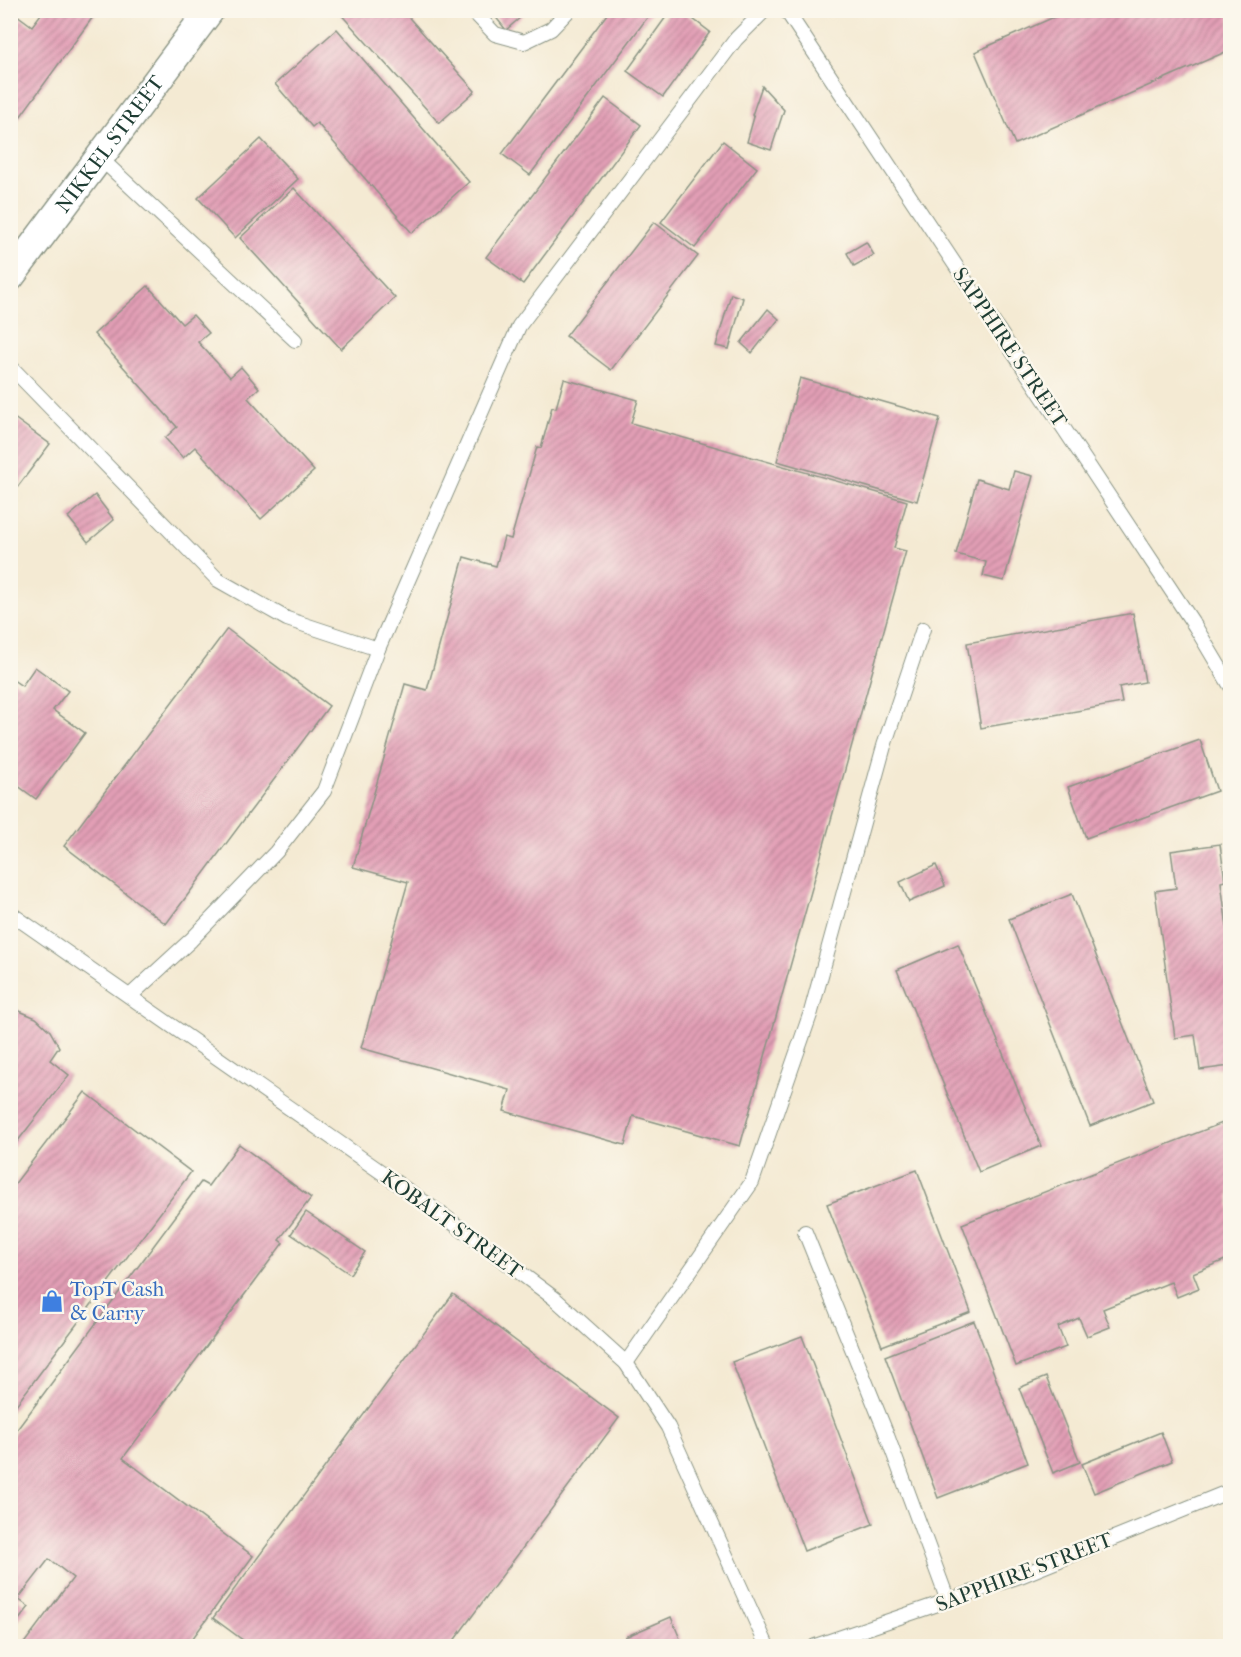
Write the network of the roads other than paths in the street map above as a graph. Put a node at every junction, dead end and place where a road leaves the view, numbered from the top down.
1 (210, 10) edge
2 (472, 10) edge
3 (569, 10) edge
4 (765, 10) edge
5 (786, 10) edge
6 (99, 157) junction
7 (10, 277) edge
8 (295, 340) dead end
9 (10, 366) edge
10 (923, 629) dead end
11 (378, 649) junction
12 (1230, 685) edge
13 (10, 913) edge
14 (130, 996) junction
15 (806, 1232) dead end
16 (626, 1363) junction
17 (1230, 1491) edge
18 (948, 1601) junction
19 (767, 1647) edge
20 (815, 1647) edge

1 - 6 street, NIKKEL STREET
2 - 3 lane
4 - 11 lane
5 - 12 lane, SAPPHIRE STREET
6 - 7 street, NIKKEL STREET
6 - 8 lane
9 - 11 lane
10 - 16 lane
11 - 14 lane
13 - 14 lane, KOBALT STREET
14 - 16 lane, KOBALT STREET
15 - 18 lane
16 - 19 lane, KOBALT STREET
17 - 18 lane, SAPPHIRE STREET
18 - 20 lane, SAPPHIRE STREET

